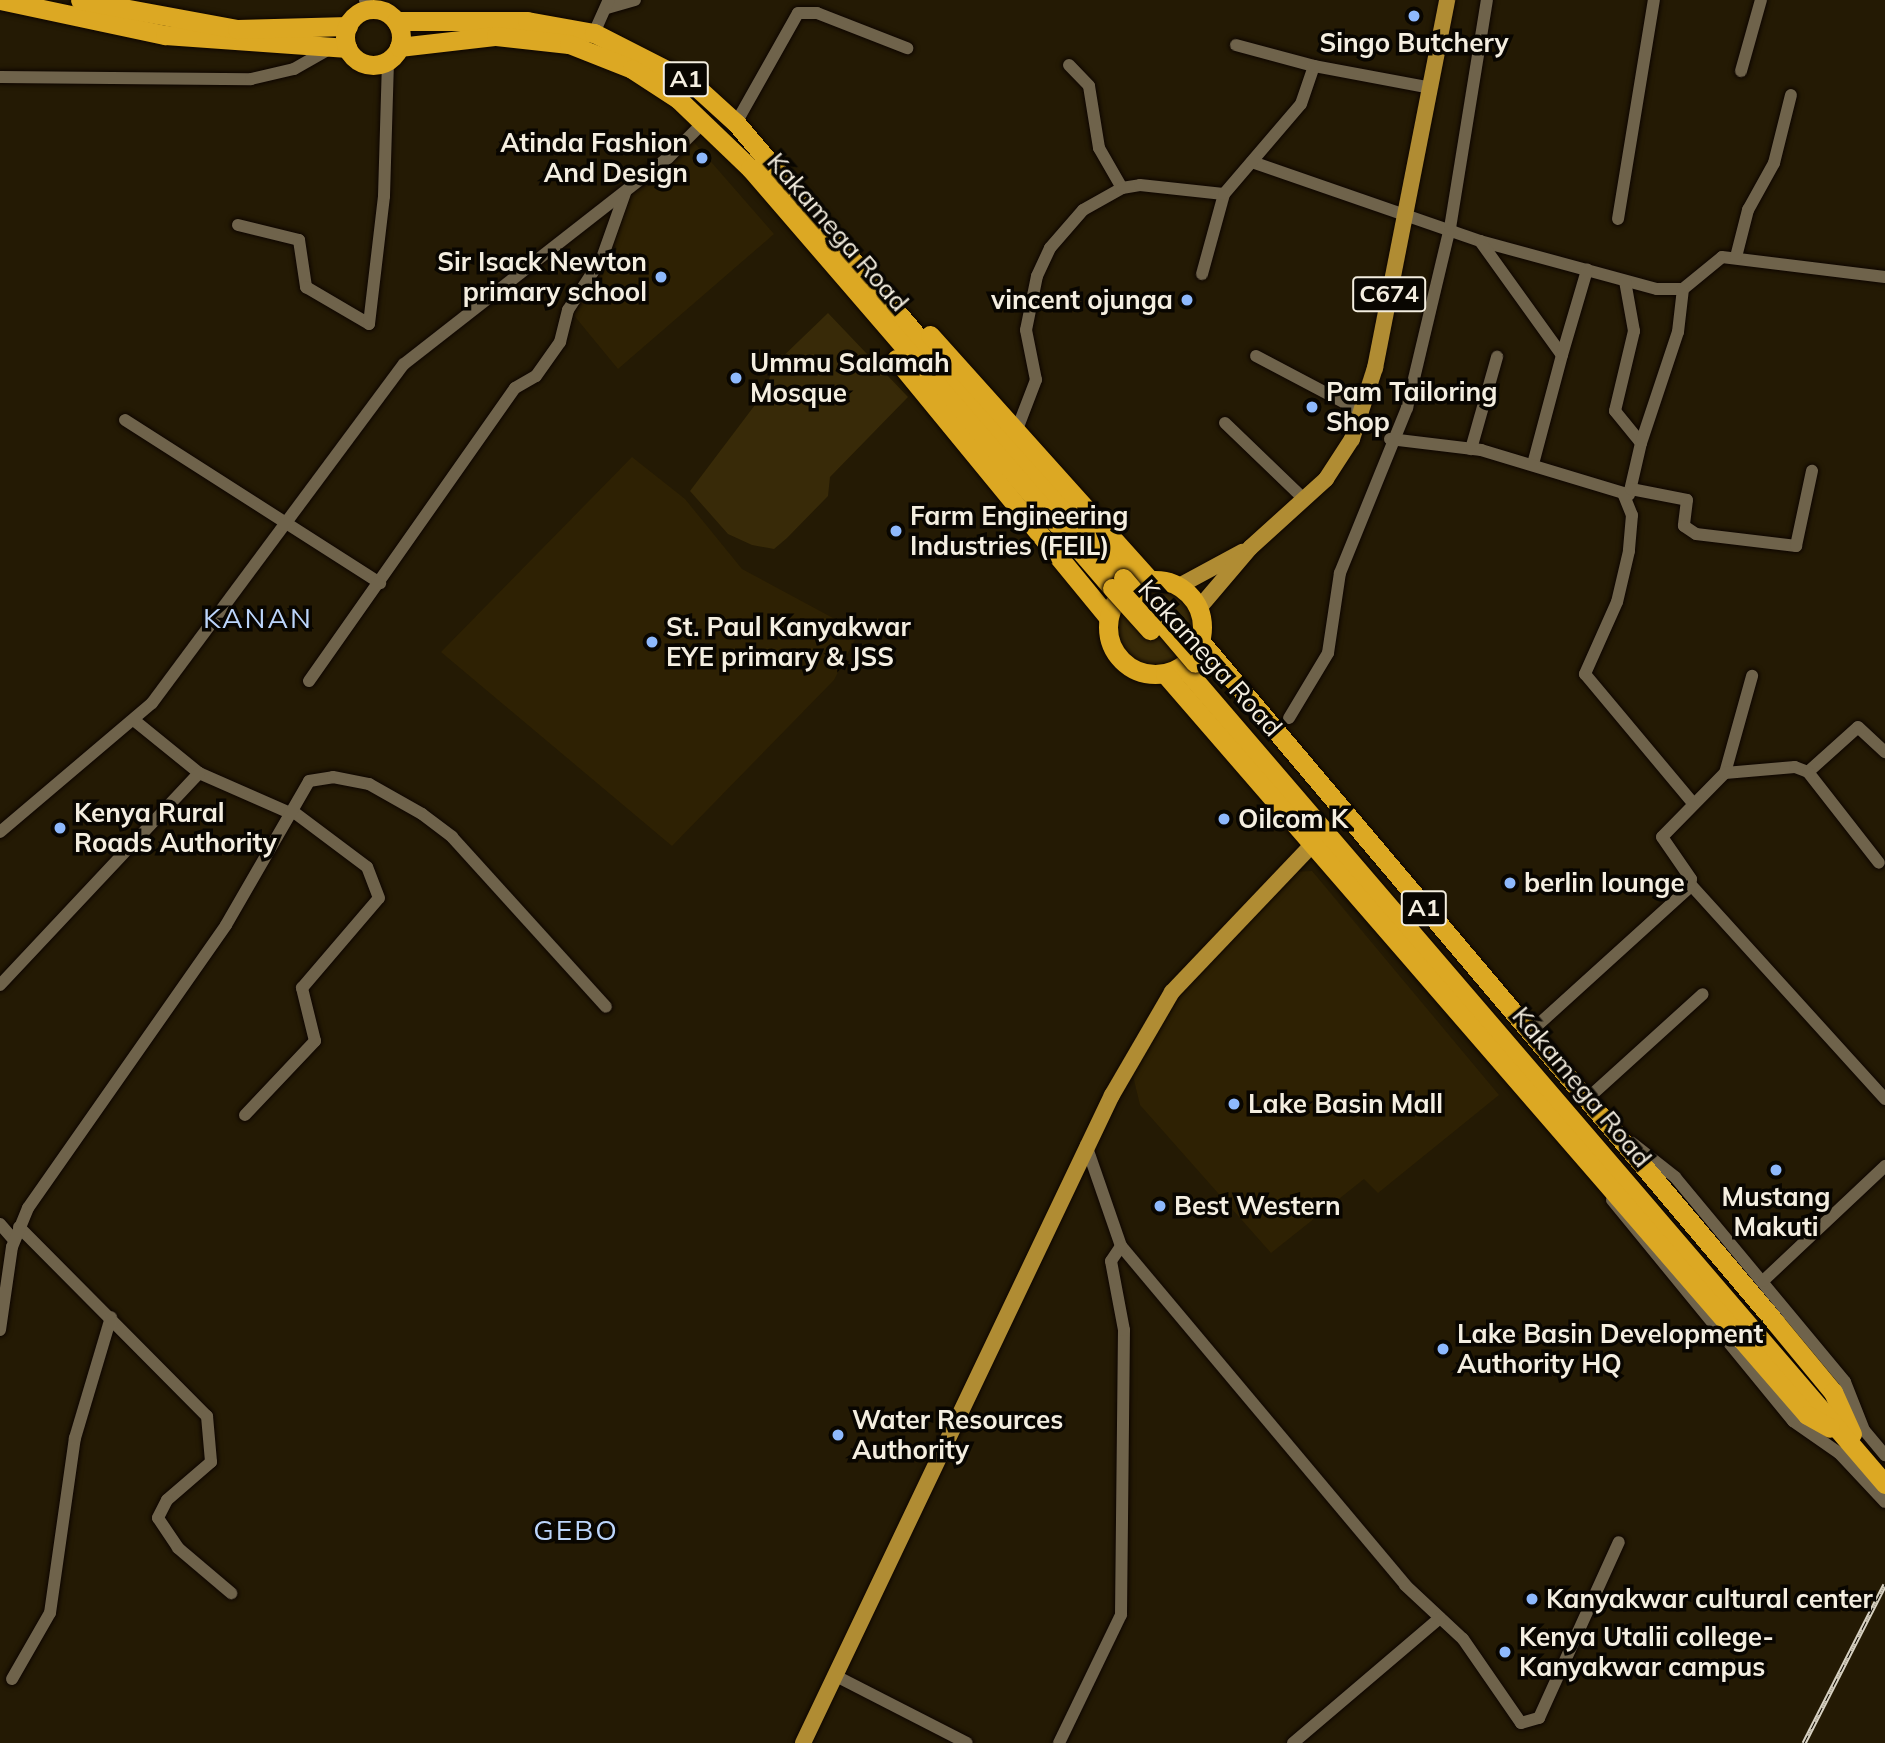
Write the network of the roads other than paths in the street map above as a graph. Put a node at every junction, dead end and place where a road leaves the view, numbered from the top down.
1 (0, 0) edge
2 (80, 0) edge
3 (635, 0) edge
4 (1447, 0) edge
5 (1487, 0) edge
6 (1654, 0) edge
7 (1761, 0) edge
8 (608, 4) edge
9 (368, 5) edge
10 (396, 21) junction
11 (348, 26) junction
12 (594, 33) junction
13 (1236, 45) dead end
14 (907, 48) dead end
15 (338, 49) junction
16 (394, 54) junction
17 (1069, 65) dead end
18 (1314, 66) junction
19 (1741, 71) dead end
20 (0, 77) edge
21 (1431, 88) junction
22 (1791, 95) dead end
23 (703, 123) junction
24 (736, 123) junction
25 (1252, 162) junction
26 (1122, 188) junction
27 (625, 193) junction
28 (1224, 194) junction
29 (1405, 210) junction
30 (1618, 219) dead end
31 (238, 225) dead end
32 (1450, 228) junction
33 (1480, 241) junction
34 (1736, 257) junction
35 (1587, 270) junction
36 (1202, 274) dead end
37 (1885, 277) edge
38 (1625, 281) junction
39 (1683, 289) junction
40 (882, 311) junction
41 (1562, 355) junction
42 (1256, 356) dead end
43 (1497, 357) dead end
44 (1362, 411) junction
45 (125, 420) dead end
46 (1225, 423) dead end
47 (1016, 432) junction
48 (1390, 439) junction
49 (1641, 443) junction
50 (1471, 449) junction
51 (1533, 464) junction
52 (1812, 471) dead end
53 (1629, 494) junction
54 (1305, 500) junction
55 (286, 520) junction
56 (1250, 548) junction
57 (1150, 580) junction
58 (380, 583) junction
59 (1179, 586) junction
60 (1199, 608) junction
61 (1109, 618) junction
62 (1200, 641) junction
63 (1165, 674) junction
64 (1752, 676) dead end
65 (309, 681) dead end
66 (1289, 718) dead end
67 (135, 721) junction
68 (1885, 751) edge
69 (1808, 772) junction
70 (199, 773) junction
71 (1726, 773) junction
72 (1693, 803) junction
73 (291, 813) junction
74 (0, 832) edge
75 (1315, 842) junction
76 (1879, 863) dead end
77 (1691, 885) junction
78 (0, 985) edge
79 (1703, 994) dead end
80 (606, 1007) dead end
81 (1530, 1033) junction
82 (1587, 1099) junction
83 (1885, 1099) edge
84 (245, 1115) dead end
85 (1607, 1123) junction
86 (1087, 1146) junction
87 (1579, 1148) junction
88 (1885, 1166) edge
89 (0, 1224) edge
90 (19, 1227) junction
91 (14, 1240) junction
92 (1121, 1246) junction
93 (1763, 1281) junction
94 (111, 1317) junction
95 (0, 1330) edge
96 (1849, 1436) junction
97 (1885, 1455) edge
98 (1885, 1473) edge
99 (1885, 1484) edge
100 (1885, 1502) edge
101 (1619, 1542) dead end
102 (230, 1593) dead end
103 (1440, 1618) junction
104 (834, 1675) junction
105 (12, 1679) dead end
106 (803, 1743) edge
107 (967, 1743) edge
108 (1059, 1743) edge
109 (1293, 1743) edge

1 - 15 highway, A1
2 - 11 highway
3 - 8 street
4 - 21 main road, C674
5 - 32 street
6 - 30 street
7 - 19 street
8 - 12 street
9 - 10 highway, A1
9 - 11 highway, A1
10 - 12 highway, A1
10 - 16 highway
11 - 15 highway
12 - 24 highway, A1
13 - 18 street
14 - 24 street
15 - 16 highway, A1
15 - 20 street
16 - 23 highway, Kakamega Road / A1
16 - 31 street
17 - 26 street
18 - 21 street
18 - 25 street
21 - 29 main road, C674
22 - 34 street
23 - 27 street
23 - 40 highway, Kakamega Road / A1
24 - 40 highway, A1
25 - 28 street
25 - 29 street
26 - 28 street
26 - 47 street
27 - 55 street
27 - 58 street
28 - 36 street
29 - 32 street
29 - 44 main road, C674
32 - 33 street
32 - 48 street
33 - 35 street
33 - 41 street
34 - 37 street
34 - 39 street
35 - 38 street
35 - 41 street
38 - 39 street
38 - 49 street
39 - 49 street
40 - 47 highway, A1
40 - 61 highway, A1
40 - 96 highway, Kakamega Road / A1, bridge
40 - 96 highway, Kakamega Road / A1, bridge
41 - 51 street
42 - 44 street
43 - 50 street
44 - 54 main road, C674
45 - 55 street
46 - 54 street
47 - 57 highway, A1
48 - 50 street
48 - 66 street
49 - 53 street
50 - 51 street
51 - 53 street
52 - 53 street
53 - 72 street
54 - 56 main road, C674
55 - 58 street
55 - 67 street
56 - 59 main road, C674
56 - 60 main road, C674
57 - 59 highway
57 - 61 highway
58 - 65 street
59 - 60 highway
60 - 62 highway
61 - 63 highway
62 - 63 highway
62 - 81 highway, A1
63 - 75 highway, A1
64 - 71 street
67 - 70 street
67 - 74 street
68 - 69 street
69 - 71 street
69 - 76 street
70 - 73 street
70 - 78 street
71 - 72 street
72 - 77 street
73 - 80 street
73 - 84 street
73 - 90 street
75 - 86 main road
75 - 87 highway, A1
77 - 81 street
77 - 83 street
79 - 82 street
81 - 82 highway, A1
82 - 85 highway, A1
85 - 93 street
85 - 96 highway, A1
86 - 92 street
86 - 104 main road
87 - 96 highway, A1
87 - 100 street
88 - 93 street
89 - 91 street
90 - 91 street
90 - 94 street
91 - 95 street
92 - 103 street
92 - 108 street
93 - 97 street
94 - 102 street
94 - 105 street
96 - 98 highway, A1
96 - 99 highway, Kakamega Road / A1
101 - 103 street
103 - 109 street
104 - 106 main road
104 - 107 street

